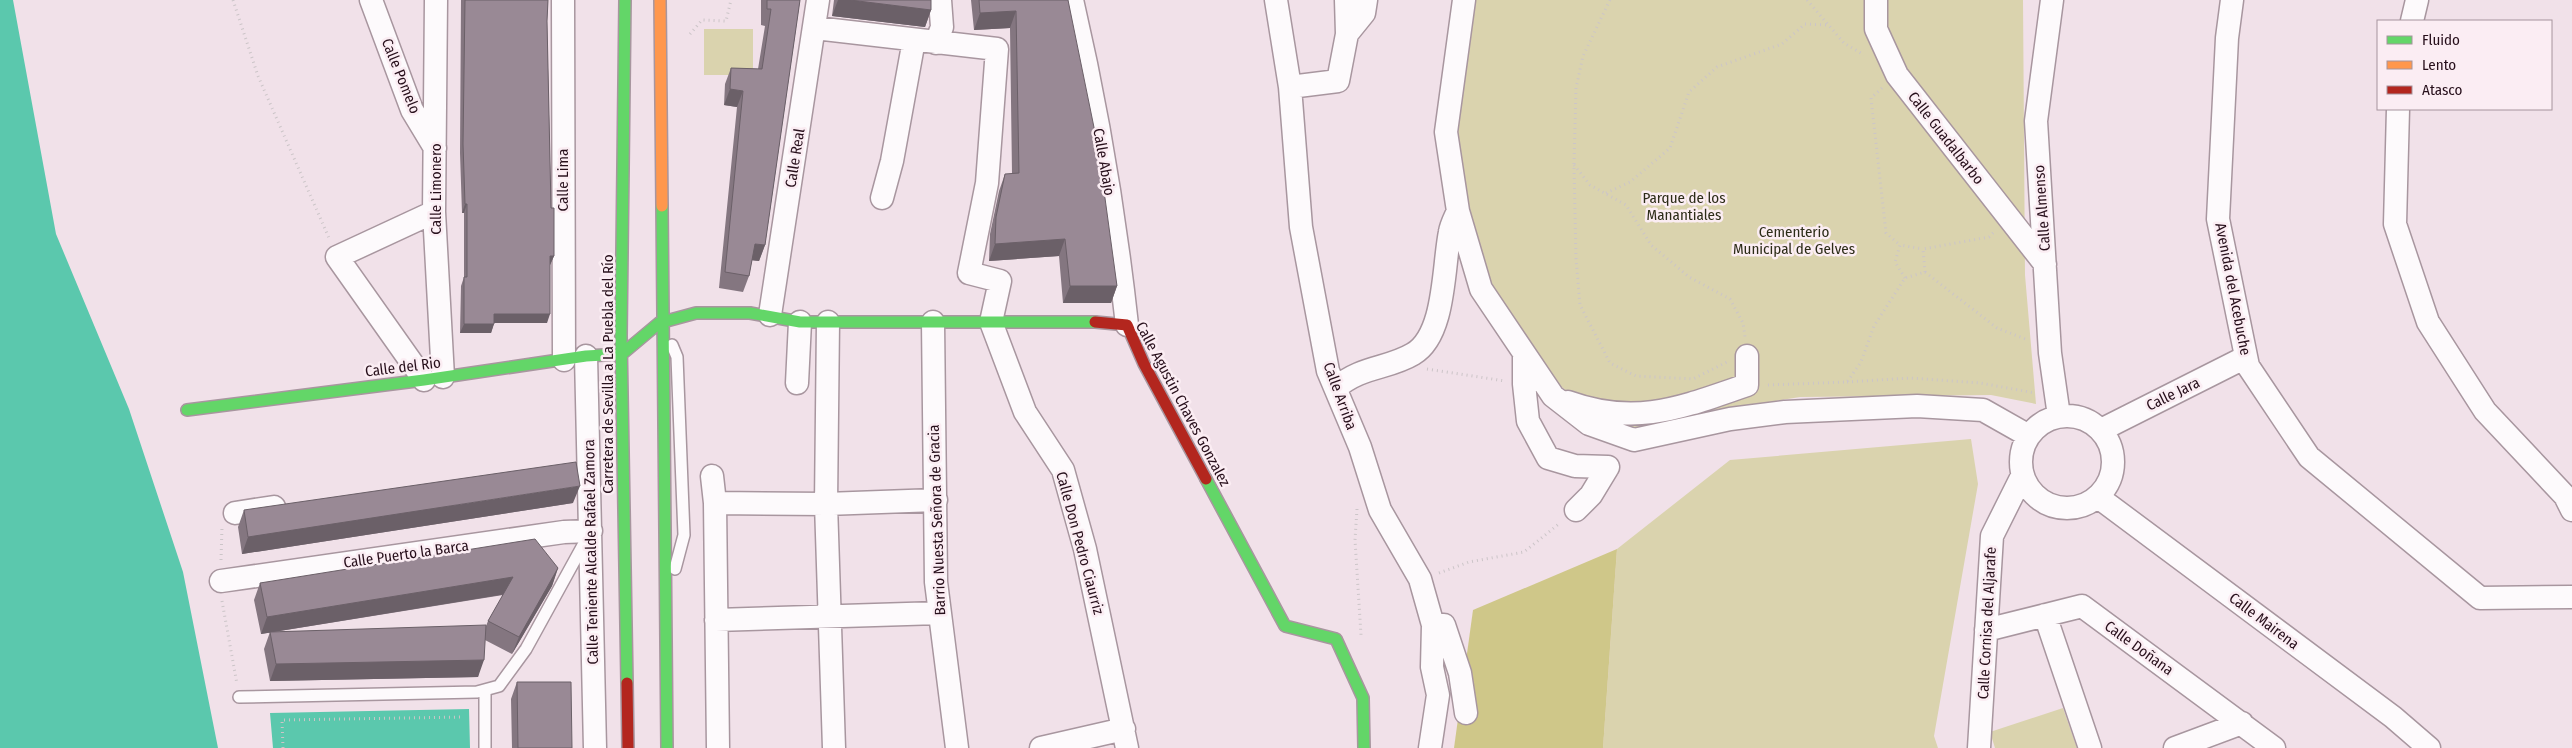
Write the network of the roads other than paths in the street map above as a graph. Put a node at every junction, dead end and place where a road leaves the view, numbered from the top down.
1 (371, 0) edge
2 (436, 0) edge
3 (563, 0) edge
4 (625, 0) edge
5 (660, 0) edge
6 (818, 0) edge
7 (940, 0) edge
8 (1072, 0) edge
9 (1276, 0) edge
10 (1346, 0) edge
11 (1366, 0) edge
12 (1464, 0) edge
13 (1876, 0) edge
14 (2052, 0) edge
15 (2232, 0) edge
16 (2417, 0) edge
17 (2412, 20) edge
18 (815, 28) junction
19 (1347, 34) junction
20 (914, 40) junction
21 (936, 43) junction
22 (1290, 87) junction
23 (2398, 110) edge
24 (435, 149) junction
25 (882, 198) dead end
26 (1458, 211) junction
27 (434, 212) junction
28 (2045, 264) junction
29 (770, 315) junction
30 (662, 321) junction
31 (800, 322) junction
32 (828, 322) junction
33 (933, 322) junction
34 (991, 322) junction
35 (1127, 325) junction
36 (622, 354) junction
37 (1524, 355) junction
38 (586, 356) junction
39 (1747, 356) road end
40 (2246, 358) junction
41 (564, 360) junction
42 (434, 379) junction
43 (797, 383) dead end
44 (1336, 388) junction
45 (1553, 396) junction
46 (2058, 406) junction
47 (187, 410) dead end
48 (2101, 430) junction
49 (2029, 436) junction
50 (712, 476) dead end
51 (2022, 476) junction
52 (2098, 497) junction
53 (936, 500) junction
54 (715, 503) junction
55 (294, 504) edge
56 (826, 504) junction
57 (1576, 510) road end
58 (2572, 510) edge
59 (235, 513) dead end
60 (591, 531) junction
61 (221, 581) dead end
62 (2572, 597) edge
63 (665, 607) junction
64 (939, 613) junction
65 (2046, 616) junction
66 (829, 617) junction
67 (716, 620) junction
68 (1433, 625) junction
69 (1986, 630) junction
70 (485, 690) junction
71 (239, 696) dead end
72 (1466, 712) dead end
73 (2242, 723) junction
74 (1126, 739) edge
75 (485, 748) edge
76 (595, 748) edge
77 (628, 748) edge
78 (667, 748) edge
79 (718, 748) edge
80 (834, 748) edge
81 (957, 748) edge
82 (1041, 748) edge
83 (1364, 748) edge
84 (1430, 748) edge
85 (1979, 748) edge
86 (2090, 748) edge
87 (2176, 748) edge
88 (2274, 748) edge
89 (2429, 748) edge

1 - 24 street, Calle Pomelo
2 - 24 street, Calle Limonero
3 - 41 street, Calle Lima
4 - 36 main road, Carretera de Sevilla a La Puebla del Río
5 - 30 main road
6 - 18 street, Calle Real
7 - 21 street
8 - 35 street, Calle Abajo
9 - 22 street, Calle Arriba
10 - 19 street
11 - 19 street
12 - 26 street
13 - 28 street, Calle Guadalbarbo
14 - 28 street, Calle Almenso
15 - 40 street, Avenida del Acebuche
16 - 17 street
18 - 20 street
18 - 29 street, Calle Real
19 - 22 street
20 - 21 street
20 - 25 street
21 - 34 street
22 - 44 street, Calle Arriba
23 - 58 street
24 - 27 street, Calle Limonero
26 - 37 street
26 - 44 street
27 - 42 street, Calle Limonero
27 - 42 street
28 - 46 street, Calle Almenso
29 - 30 main road, Calle Agustin Chaves Gonzalez
29 - 31 main road, Calle Agustin Chaves Gonzalez
30 - 36 main road
30 - 63 main road
30 - 63 lane
31 - 32 main road, Calle Agustin Chaves Gonzalez
31 - 43 street
32 - 33 main road, Calle Agustin Chaves Gonzalez
32 - 56 street
33 - 34 main road, Calle Agustin Chaves Gonzalez
33 - 53 street, Barrio Nuesta Señora de Gracia
34 - 35 main road, Calle Agustin Chaves Gonzalez
34 - 74 street, Calle Don Pedro Ciaurriz
35 - 83 main road, Calle Agustin Chaves Gonzalez
36 - 38 main road, Calle del Rio
36 - 77 main road, Carretera de Sevilla a La Puebla del Río
37 - 45 street
37 - 57 street
38 - 41 main road, Calle del Rio
38 - 60 street, Calle Teniente Alcalde Rafael Zamora
39 - 45 street
40 - 48 street, Calle Jara
40 - 62 street, Avenida del Acebuche
41 - 42 main road, Calle del Rio
42 - 47 main road, Calle del Rio
44 - 68 street, Calle Arriba
45 - 49 street
46 - 48 street
46 - 49 street
48 - 52 street
49 - 51 street
50 - 54 street
51 - 52 street
51 - 69 street, Calle Cornisa del Aljarafe
52 - 89 street, Calle Mairena
53 - 56 street
53 - 64 street, Barrio Nuesta Señora de Gracia
54 - 56 street
54 - 67 street
55 - 59 street
56 - 66 street
60 - 61 street, Calle Puerto la Barca
60 - 70 lane
60 - 76 street, Calle Teniente Alcalde Rafael Zamora
63 - 78 main road
64 - 66 street
64 - 81 street, Barrio Nuesta Señora de Gracia
65 - 69 street, Calle Doñana
65 - 73 street, Calle Doñana
65 - 86 street
66 - 67 street
66 - 80 street
67 - 79 street
68 - 72 street
68 - 84 street, Calle Arriba
69 - 85 street, Calle Cornisa del Aljarafe
70 - 71 lane
70 - 75 lane
73 - 87 street
73 - 88 street, Calle Doñana
74 - 82 street

